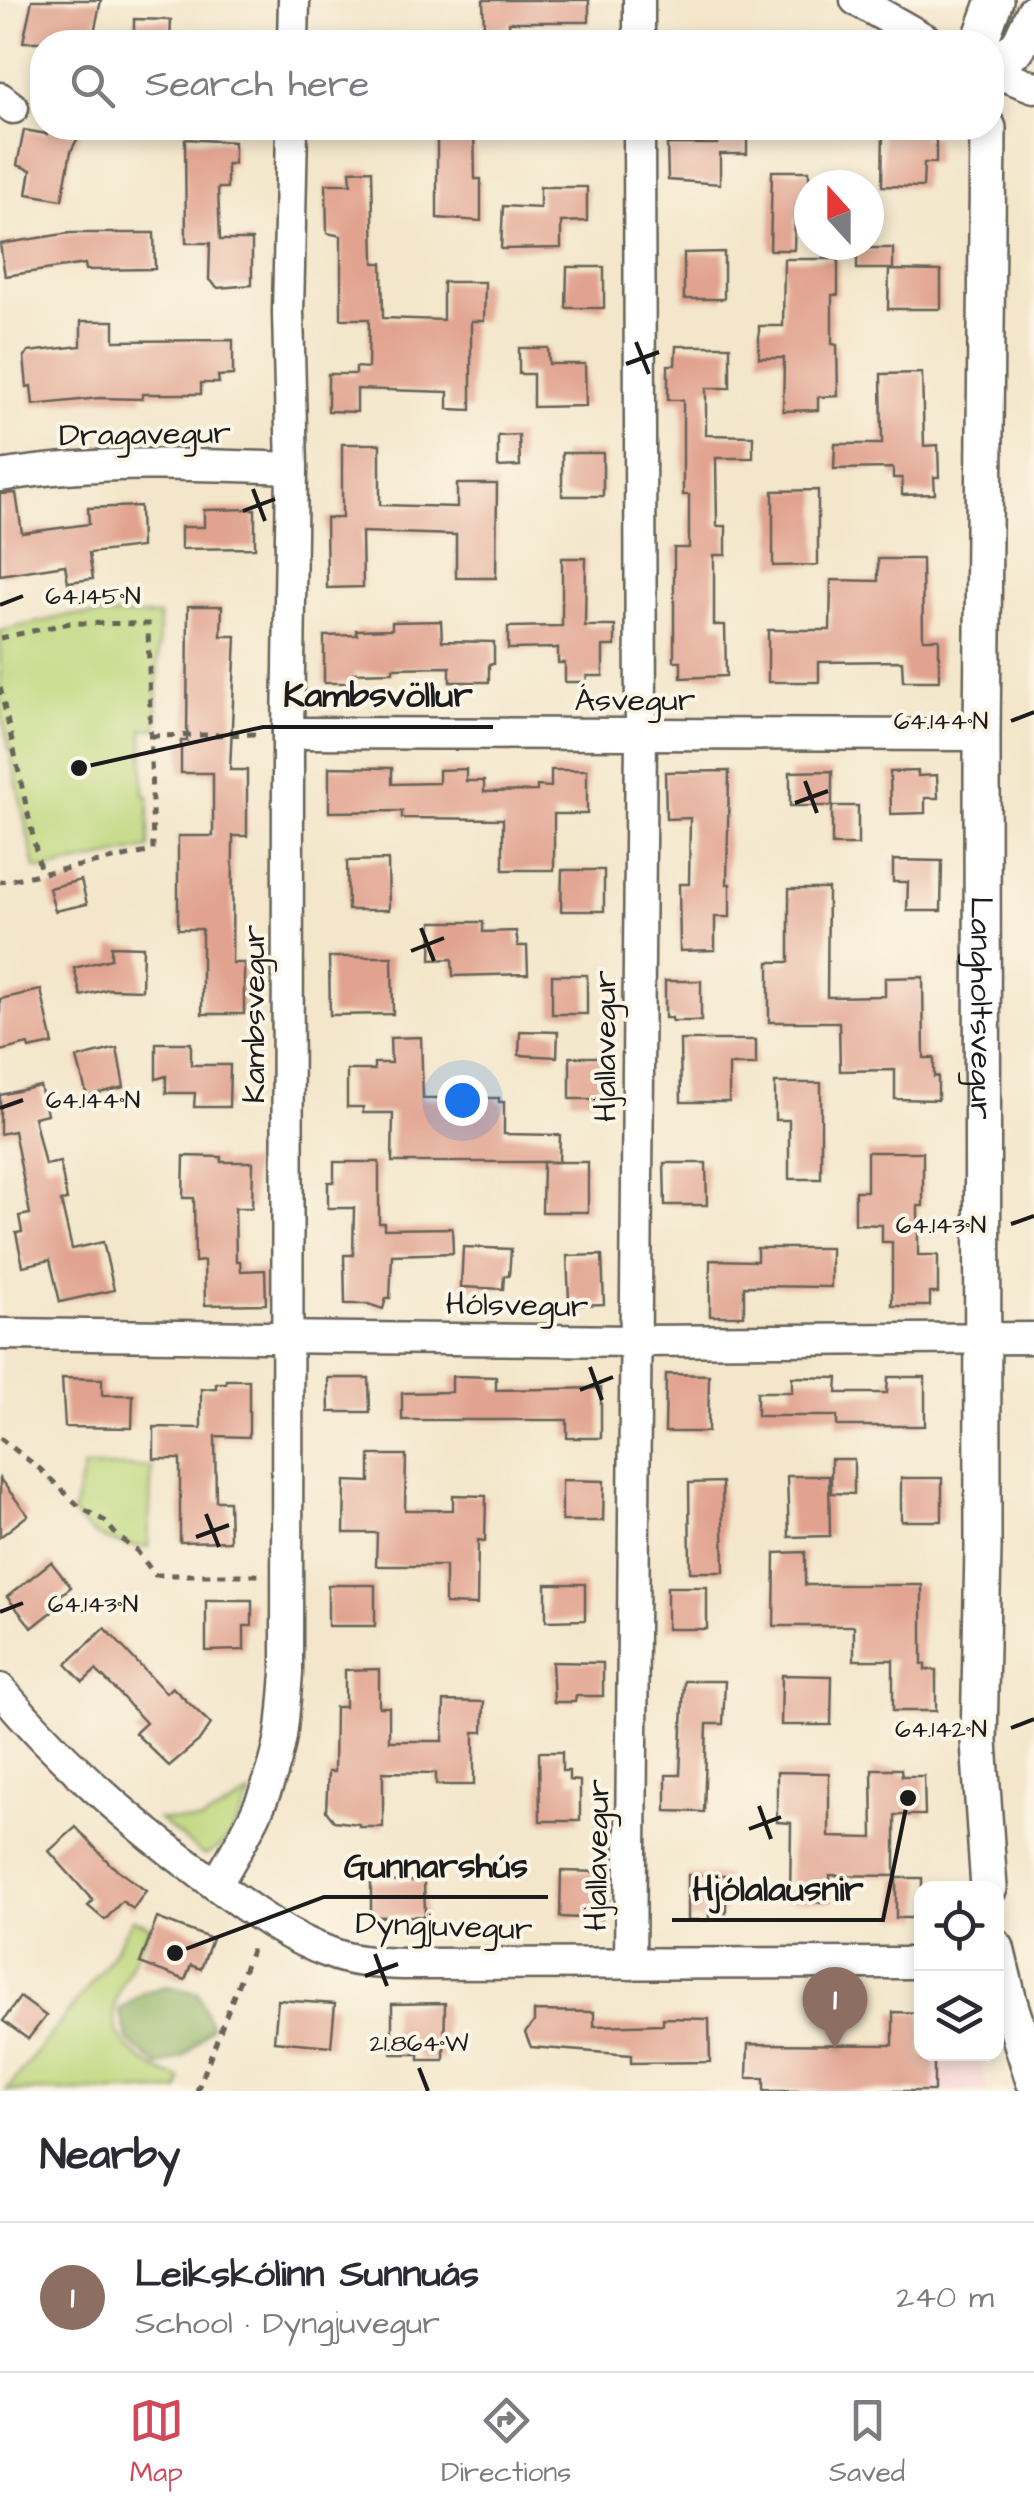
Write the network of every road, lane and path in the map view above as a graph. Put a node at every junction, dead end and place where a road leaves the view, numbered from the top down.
1 (294, 0) edge
2 (639, 0) edge
3 (856, 0) edge
4 (995, 0) edge
5 (1034, 13) edge
6 (293, 30) edge
7 (639, 30) edge
8 (909, 30) edge
9 (984, 30) edge
10 (1004, 58) edge
11 (1004, 73) edge
12 (1034, 87) edge
13 (292, 140) edge
14 (639, 140) edge
15 (988, 140) edge
16 (292, 468) junction
17 (0, 476) edge
18 (0, 638) edge
19 (0, 687) edge
20 (288, 733) junction
21 (641, 734) junction
22 (982, 735) junction
23 (151, 736) junction
24 (41, 873) junction
25 (0, 882) edge
26 (0, 1334) edge
27 (287, 1336) junction
28 (983, 1338) junction
29 (1034, 1338) edge
30 (636, 1341) junction
31 (0, 1438) edge
32 (287, 1576) junction
33 (0, 1689) edge
34 (988, 1881) edge
35 (216, 1885) junction
36 (255, 1940) dead end
37 (914, 1962) edge
38 (630, 1964) junction
39 (1001, 1971) edge
40 (1034, 2081) edge
41 (197, 2091) edge

1 - 6 street
2 - 7 street
3 - 8 street
4 - 9 street
5 - 10 street
11 - 12 street
13 - 16 street, Kambsvegur
14 - 21 street, Hjallavegur
15 - 22 street, Langholtsvegur
16 - 17 street, Dragavegur
16 - 20 street, Kambsvegur
18 - 23 path
19 - 24 path
20 - 21 street, Ásvegur
20 - 23 path
20 - 27 street, Kambsvegur
21 - 22 street, Ásvegur
21 - 30 street, Hjallavegur
22 - 28 street, Langholtsvegur
23 - 24 path
24 - 25 path
26 - 27 street, Hólsvegur
27 - 30 street, Hólsvegur
27 - 32 street, Kambsvegur
28 - 29 street, Hólsvegur
28 - 30 street, Hólsvegur
28 - 34 street, Langholtsvegur
30 - 38 street, Hjallavegur
31 - 32 path
32 - 35 street, Kambsvegur
33 - 35 street, Dyngjuvegur
35 - 38 street, Dyngjuvegur
36 - 41 path
37 - 38 street, Dyngjuvegur
39 - 40 street

